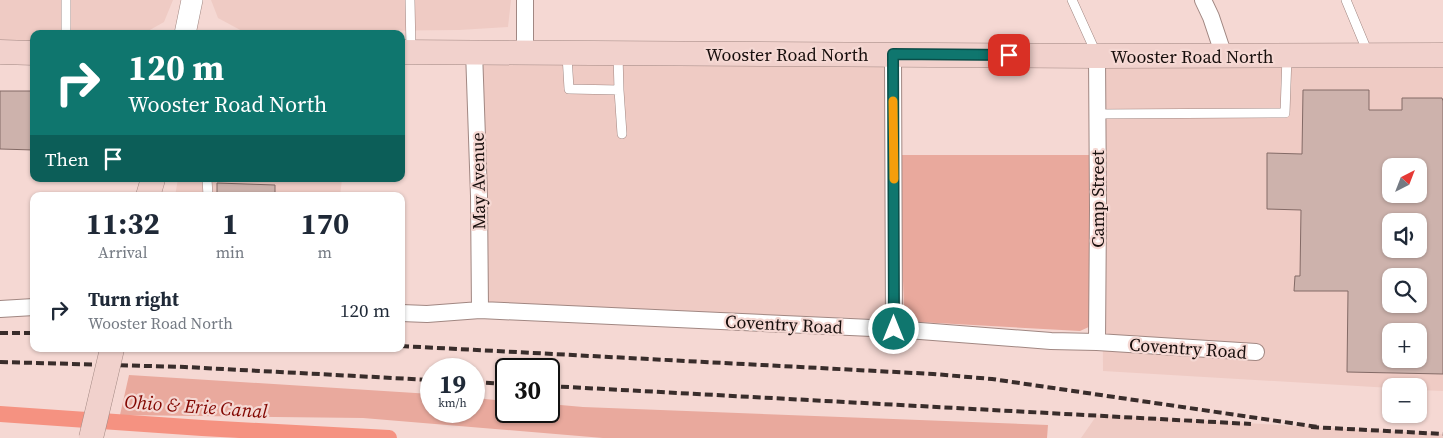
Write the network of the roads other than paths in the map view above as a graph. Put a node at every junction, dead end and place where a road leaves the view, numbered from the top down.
1 (66, 0) edge
2 (192, 0) edge
3 (410, 0) edge
4 (525, 0) edge
5 (1072, 0) edge
6 (1203, 0) edge
7 (1346, 0) edge
8 (66, 30) edge
9 (185, 30) edge
10 (474, 51) junction
11 (0, 52) edge
12 (30, 52) edge
13 (406, 52) edge
14 (525, 52) junction
15 (567, 52) junction
16 (618, 52) junction
17 (893, 54) junction
18 (1369, 55) junction
19 (1443, 55) edge
20 (1097, 56) junction
21 (1224, 56) junction
22 (1287, 56) junction
23 (619, 90) junction
24 (1097, 114) junction
25 (622, 134) dead end
26 (30, 307) edge
27 (0, 309) edge
28 (480, 310) junction
29 (405, 313) edge
30 (894, 329) junction
31 (1096, 342) junction
32 (111, 352) edge
33 (1256, 352) dead end
34 (91, 438) edge

1 - 8 lane
2 - 9 street
3 - 13 lane
4 - 14 street
5 - 20 lane
6 - 21 street
7 - 18 lane
10 - 13 main road, Wooster Road North
10 - 14 main road, Wooster Road North
10 - 28 street, May Avenue
11 - 12 main road
14 - 15 main road, Wooster Road North
15 - 16 main road, Wooster Road North
15 - 23 lane
16 - 17 main road, Wooster Road North
16 - 23 lane
17 - 20 main road, Wooster Road North
17 - 30 street
18 - 19 main road, Wooster Road North
18 - 22 main road, Wooster Road North
20 - 21 main road, Wooster Road North
20 - 24 street, Camp Street
21 - 22 main road, Wooster Road North
22 - 24 lane
23 - 25 lane
24 - 31 street, Camp Street
26 - 27 street
28 - 29 street, Coventry Road
28 - 30 street, Coventry Road
30 - 31 street, Coventry Road
31 - 33 street, Coventry Road
32 - 34 main road, bridge

